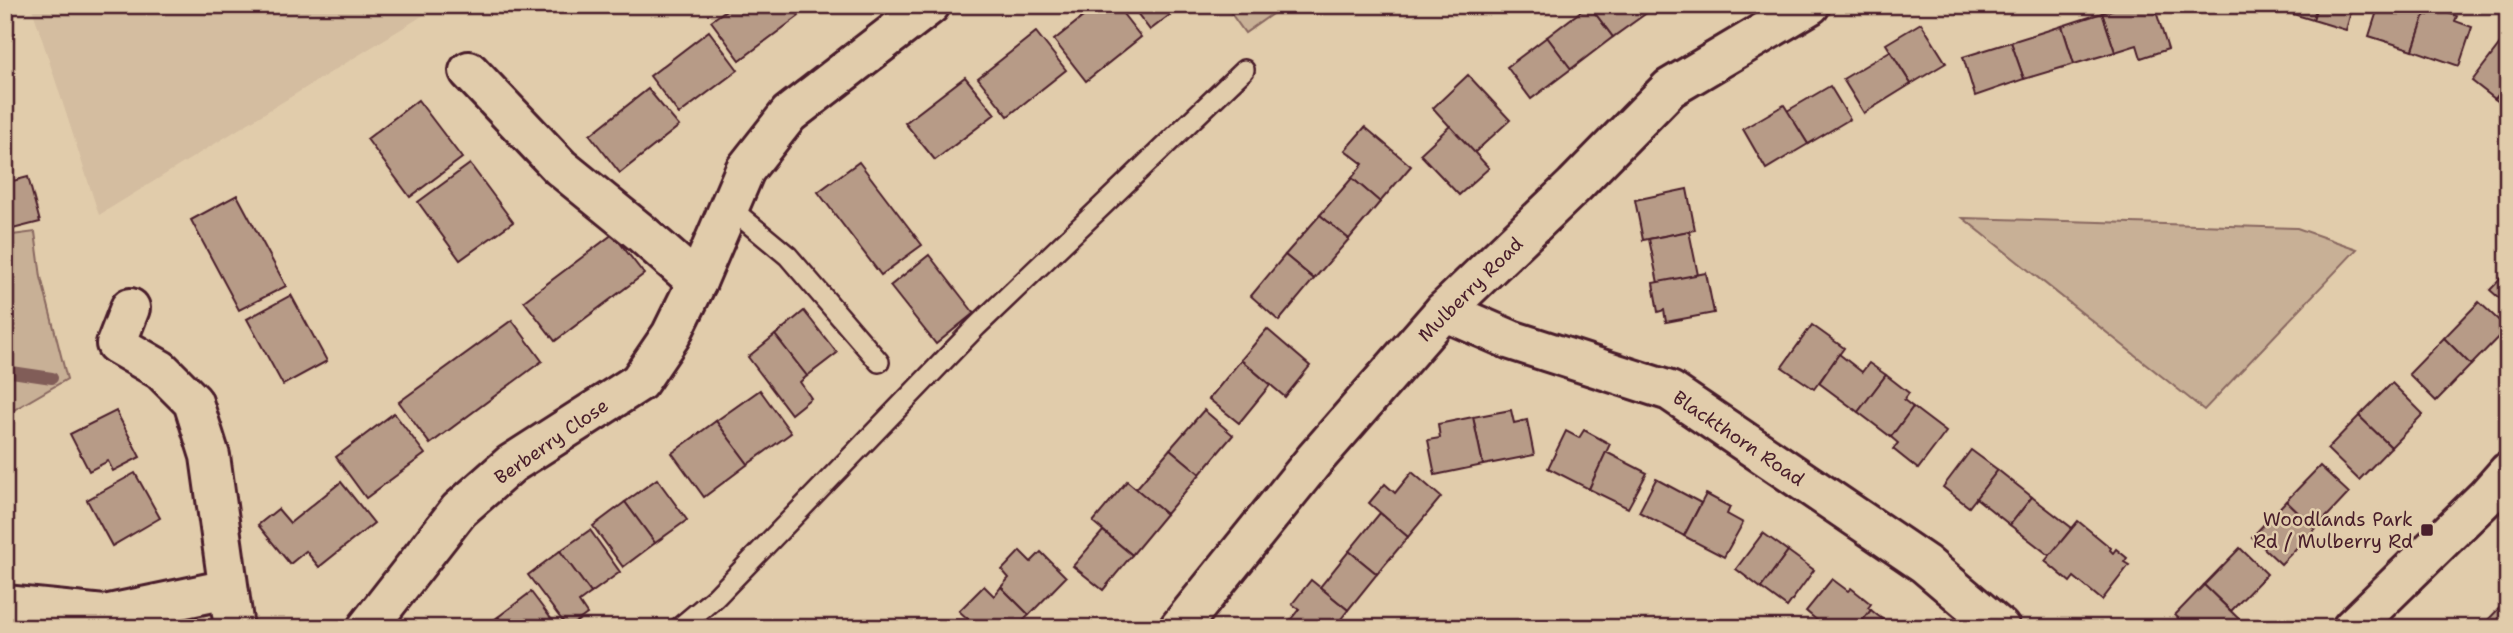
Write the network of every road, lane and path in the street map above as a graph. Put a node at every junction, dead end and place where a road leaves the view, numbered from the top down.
1 (930, 5) edge
2 (1810, 5) edge
3 (1244, 70) dead end
4 (469, 71) dead end
5 (729, 207) junction
6 (698, 282) junction
7 (130, 308) dead end
8 (1444, 311) junction
9 (879, 362) dead end
10 (2508, 472) edge
11 (228, 589) junction
12 (5, 605) edge
13 (234, 628) edge
14 (367, 628) edge
15 (680, 628) edge
16 (1179, 628) edge
17 (2000, 628) edge
18 (2352, 628) edge

1 - 5 street, Berberry Close
2 - 8 street, Mulberry Road
3 - 15 lane
4 - 6 street
5 - 6 street, Berberry Close
5 - 9 lane
6 - 14 street, Berberry Close
7 - 11 street
8 - 16 street, Mulberry Road
8 - 17 street, Blackthorn Road
10 - 18 street
11 - 12 street
11 - 13 street

